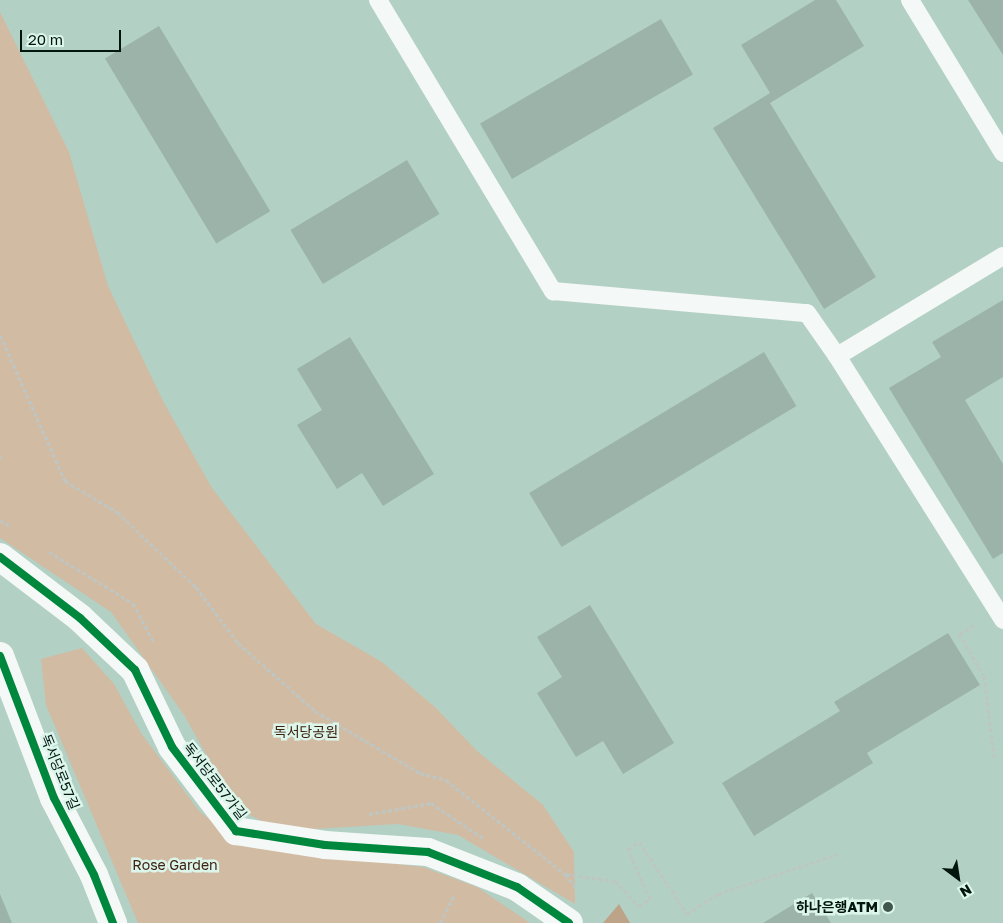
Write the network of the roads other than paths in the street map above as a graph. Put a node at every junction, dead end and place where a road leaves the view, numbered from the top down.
1 (378, 0) edge
2 (910, 0) edge
3 (1003, 153) edge
4 (1003, 256) edge
5 (837, 356) junction
6 (0, 558) edge
7 (1003, 620) edge
8 (0, 656) edge
9 (113, 923) edge
10 (570, 923) edge

1 - 5 lane
2 - 3 lane
4 - 5 lane
5 - 7 lane
6 - 10 street, 독서당로57가길
8 - 9 street, 독서당로57길

